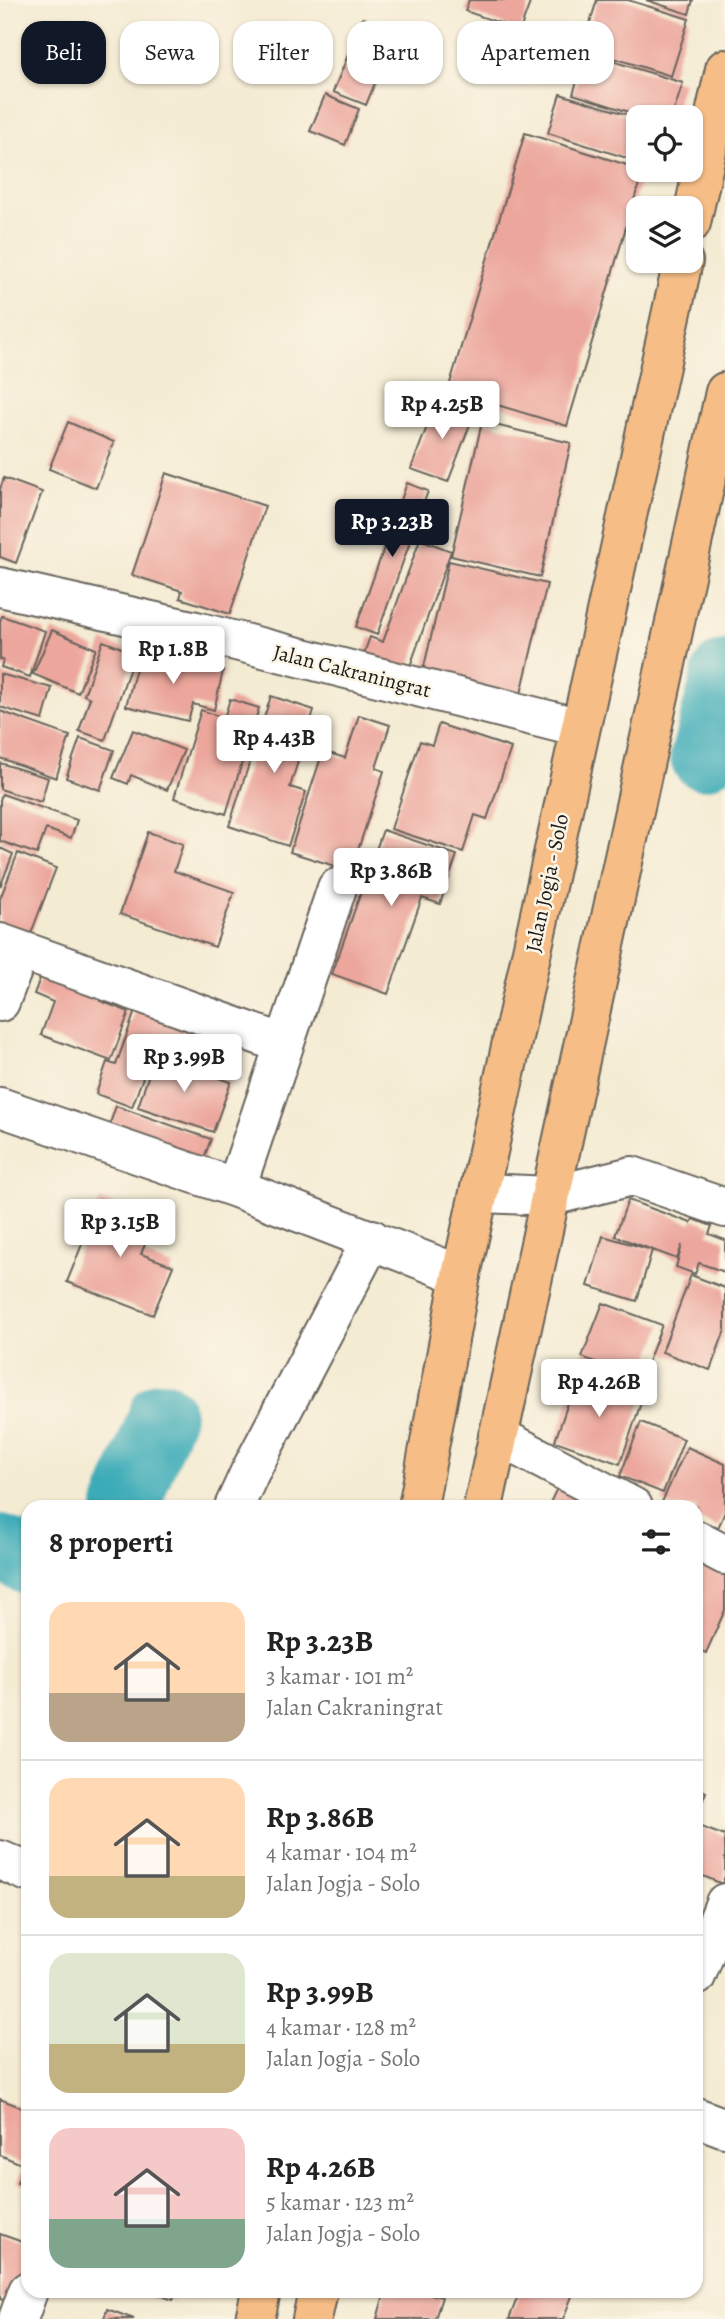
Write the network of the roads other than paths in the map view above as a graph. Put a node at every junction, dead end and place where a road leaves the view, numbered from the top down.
1 (725, 69) edge
2 (697, 196) edge
3 (680, 273) edge
4 (725, 391) edge
5 (1, 590) edge
6 (580, 728) junction
7 (337, 888) dead end
8 (10, 946) edge
9 (0, 1002) edge
10 (284, 1044) junction
11 (0, 1107) edge
12 (236, 1188) junction
13 (480, 1193) junction
14 (551, 1196) junction
15 (725, 1208) edge
16 (372, 1239) junction
17 (461, 1275) junction
18 (498, 1436) junction
19 (237, 1500) edge
20 (419, 1500) edge
21 (484, 1500) edge
22 (621, 1500) edge
23 (703, 1544) edge
24 (725, 1555) edge
25 (0, 1860) edge
26 (21, 1869) edge
27 (725, 1903) edge
28 (703, 1958) edge
29 (703, 2120) edge
30 (725, 2128) edge
31 (26, 2298) edge
32 (260, 2298) edge
33 (316, 2298) edge
34 (18, 2319) edge
35 (255, 2319) edge
36 (312, 2319) edge

1 - 2 highway
3 - 6 highway, Jalan Jogja - Solo
4 - 14 highway
5 - 6 street, Jalan Cakraningrat
6 - 13 highway, Jalan Jogja - Solo
7 - 10 street
8 - 9 street
8 - 10 street
10 - 12 street
11 - 12 street
12 - 16 street
13 - 14 street
13 - 17 highway, Jalan Jogja - Solo
14 - 15 street
14 - 18 highway
16 - 17 street
16 - 19 street
17 - 20 highway, Jalan Jogja - Solo
18 - 21 highway
18 - 22 street
23 - 24 street
25 - 26 street
27 - 28 street
29 - 30 street
31 - 34 street
32 - 35 highway
33 - 36 highway

